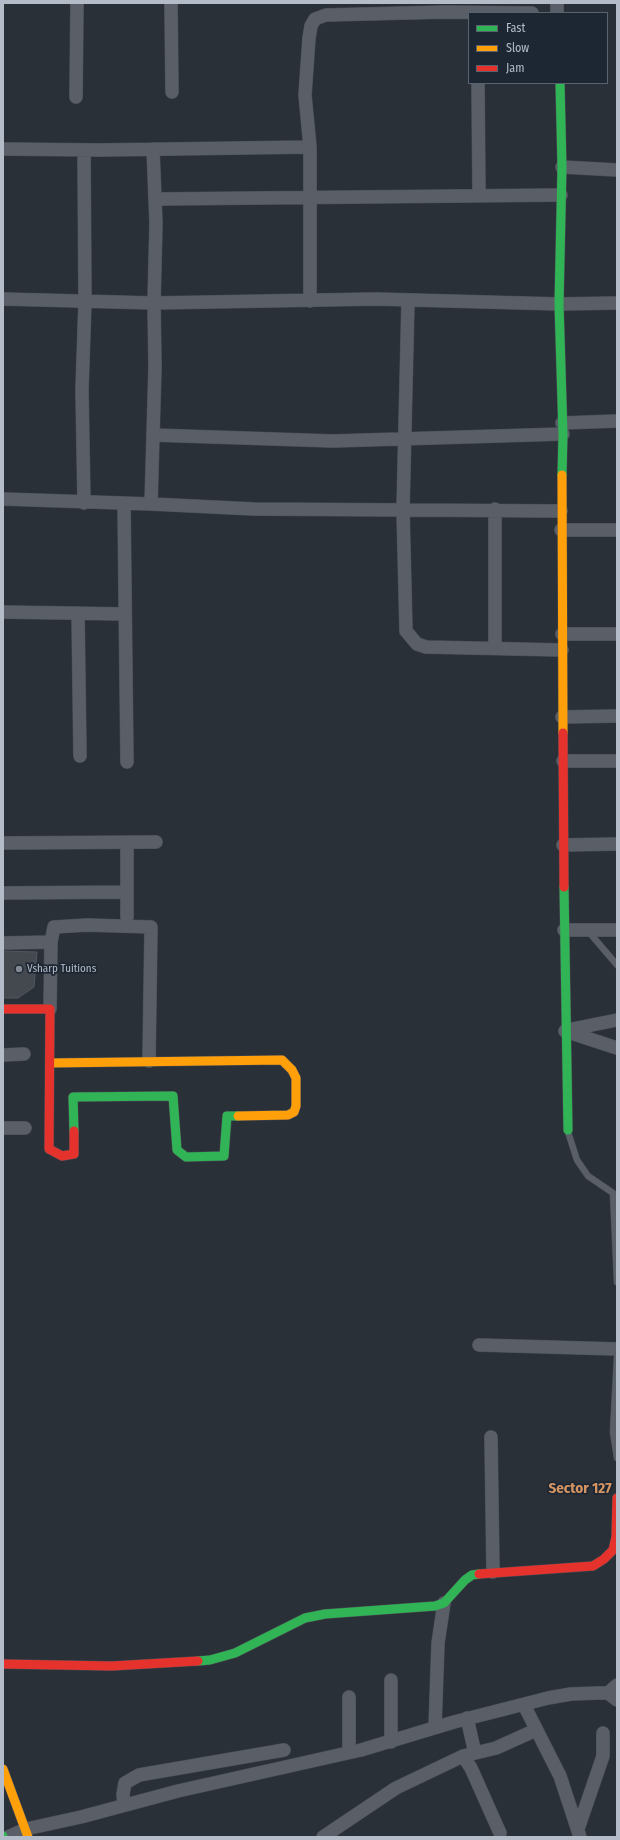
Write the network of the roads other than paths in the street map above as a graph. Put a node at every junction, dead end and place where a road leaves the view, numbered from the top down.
1 (77, 3) edge
2 (171, 3) edge
3 (468, 13) edge
4 (478, 84) edge
5 (560, 84) edge
6 (172, 92) dead end
7 (76, 97) dead end
8 (310, 147) junction
9 (3, 149) edge
10 (153, 149) junction
11 (84, 150) junction
12 (562, 167) junction
13 (617, 170) edge
14 (561, 195) junction
15 (479, 196) junction
16 (310, 199) junction
17 (156, 200) junction
18 (3, 299) edge
19 (85, 301) junction
20 (310, 301) junction
21 (408, 301) junction
22 (154, 303) junction
23 (617, 303) edge
24 (559, 304) junction
25 (617, 421) edge
26 (562, 428) junction
27 (153, 435) junction
28 (405, 440) junction
29 (3, 499) edge
30 (84, 502) junction
31 (124, 503) junction
32 (151, 504) junction
33 (495, 509) junction
34 (403, 510) junction
35 (561, 511) junction
36 (562, 530) junction
37 (617, 530) edge
38 (3, 612) edge
39 (78, 613) junction
40 (125, 614) junction
41 (562, 634) junction
42 (617, 634) edge
43 (494, 648) junction
44 (562, 650) junction
45 (617, 716) edge
46 (562, 717) junction
47 (80, 756) dead end
48 (563, 761) junction
49 (617, 761) edge
50 (127, 762) dead end
51 (156, 842) dead end
52 (3, 843) edge
53 (127, 843) junction
54 (617, 844) edge
55 (563, 845) junction
56 (127, 892) junction
57 (3, 893) edge
58 (127, 917) dead end
59 (564, 930) junction
60 (586, 930) junction
61 (617, 930) edge
62 (3, 942) edge
63 (51, 942) junction
64 (617, 965) edge
65 (3, 1009) edge
66 (50, 1009) junction
67 (617, 1020) edge
68 (565, 1030) junction
69 (617, 1048) edge
70 (24, 1054) dead end
71 (3, 1055) edge
72 (149, 1061) junction
73 (50, 1063) junction
74 (3, 1128) edge
75 (25, 1128) dead end
76 (568, 1130) joint
77 (617, 1282) edge
78 (480, 1345) dead end
79 (617, 1349) edge
80 (617, 1357) edge
81 (491, 1437) dead end
82 (617, 1458) edge
83 (617, 1498) edge
84 (493, 1572) junction
85 (444, 1602) junction
86 (3, 1664) edge
87 (391, 1680) dead end
88 (614, 1693) edge
89 (348, 1697) dead end
90 (524, 1705) junction
91 (467, 1718) junction
92 (435, 1727) junction
93 (536, 1730) junction
94 (603, 1733) dead end
95 (391, 1742) junction
96 (284, 1750) dead end
97 (349, 1752) junction
98 (469, 1755) junction
99 (3, 1769) edge
100 (124, 1805) junction
101 (27, 1833) edge
102 (500, 1833) dead end
103 (579, 1833) edge
104 (8, 1837) edge
105 (323, 1837) edge

1 - 7 street
2 - 6 street
3 - 8 street
4 - 15 street
5 - 12 main road
8 - 10 street
8 - 16 street
9 - 11 street
10 - 11 street
10 - 17 street
11 - 19 street
12 - 13 street
12 - 14 main road
14 - 15 street
14 - 24 main road
15 - 16 street
16 - 17 street
16 - 20 street
17 - 22 street
18 - 19 street
19 - 22 street
19 - 30 street
20 - 21 street
20 - 22 street
21 - 24 street
21 - 28 street
22 - 27 street
23 - 24 street
24 - 26 main road
25 - 26 street
26 - 28 street
26 - 35 main road
27 - 28 street
27 - 32 street
28 - 34 street
29 - 30 street
30 - 31 street
31 - 32 street
31 - 40 street
32 - 34 street
33 - 34 street
33 - 35 street
33 - 43 street
34 - 43 street
35 - 36 main road
36 - 37 street
36 - 41 main road
38 - 39 street
39 - 40 street
39 - 47 street
40 - 50 street
41 - 42 street
41 - 44 main road
43 - 44 street
44 - 46 main road
45 - 46 street
46 - 48 main road
48 - 49 street
48 - 55 main road
51 - 53 street
52 - 53 street
53 - 56 street
54 - 55 street
55 - 59 main road
56 - 57 street
56 - 58 street
59 - 60 street
59 - 68 main road
60 - 61 street
60 - 64 lane
62 - 63 street
63 - 66 street
63 - 72 street
65 - 66 main road
66 - 73 main road
67 - 68 street
68 - 69 street
68 - 76 main road
70 - 71 street
72 - 73 main road
72 - 73 main road
74 - 75 street
76 - 77 lane
78 - 79 street
80 - 82 lane
81 - 84 street
83 - 84 main road
84 - 85 main road
85 - 86 main road
85 - 92 street
87 - 95 street
88 - 90 street
89 - 97 street
90 - 91 street
90 - 93 street
91 - 92 street
91 - 98 street
92 - 95 street
93 - 98 street
93 - 103 street
94 - 103 street
95 - 97 street
96 - 100 street
97 - 100 street
98 - 102 street
98 - 105 street
99 - 101 main road
100 - 101 street
101 - 104 street

